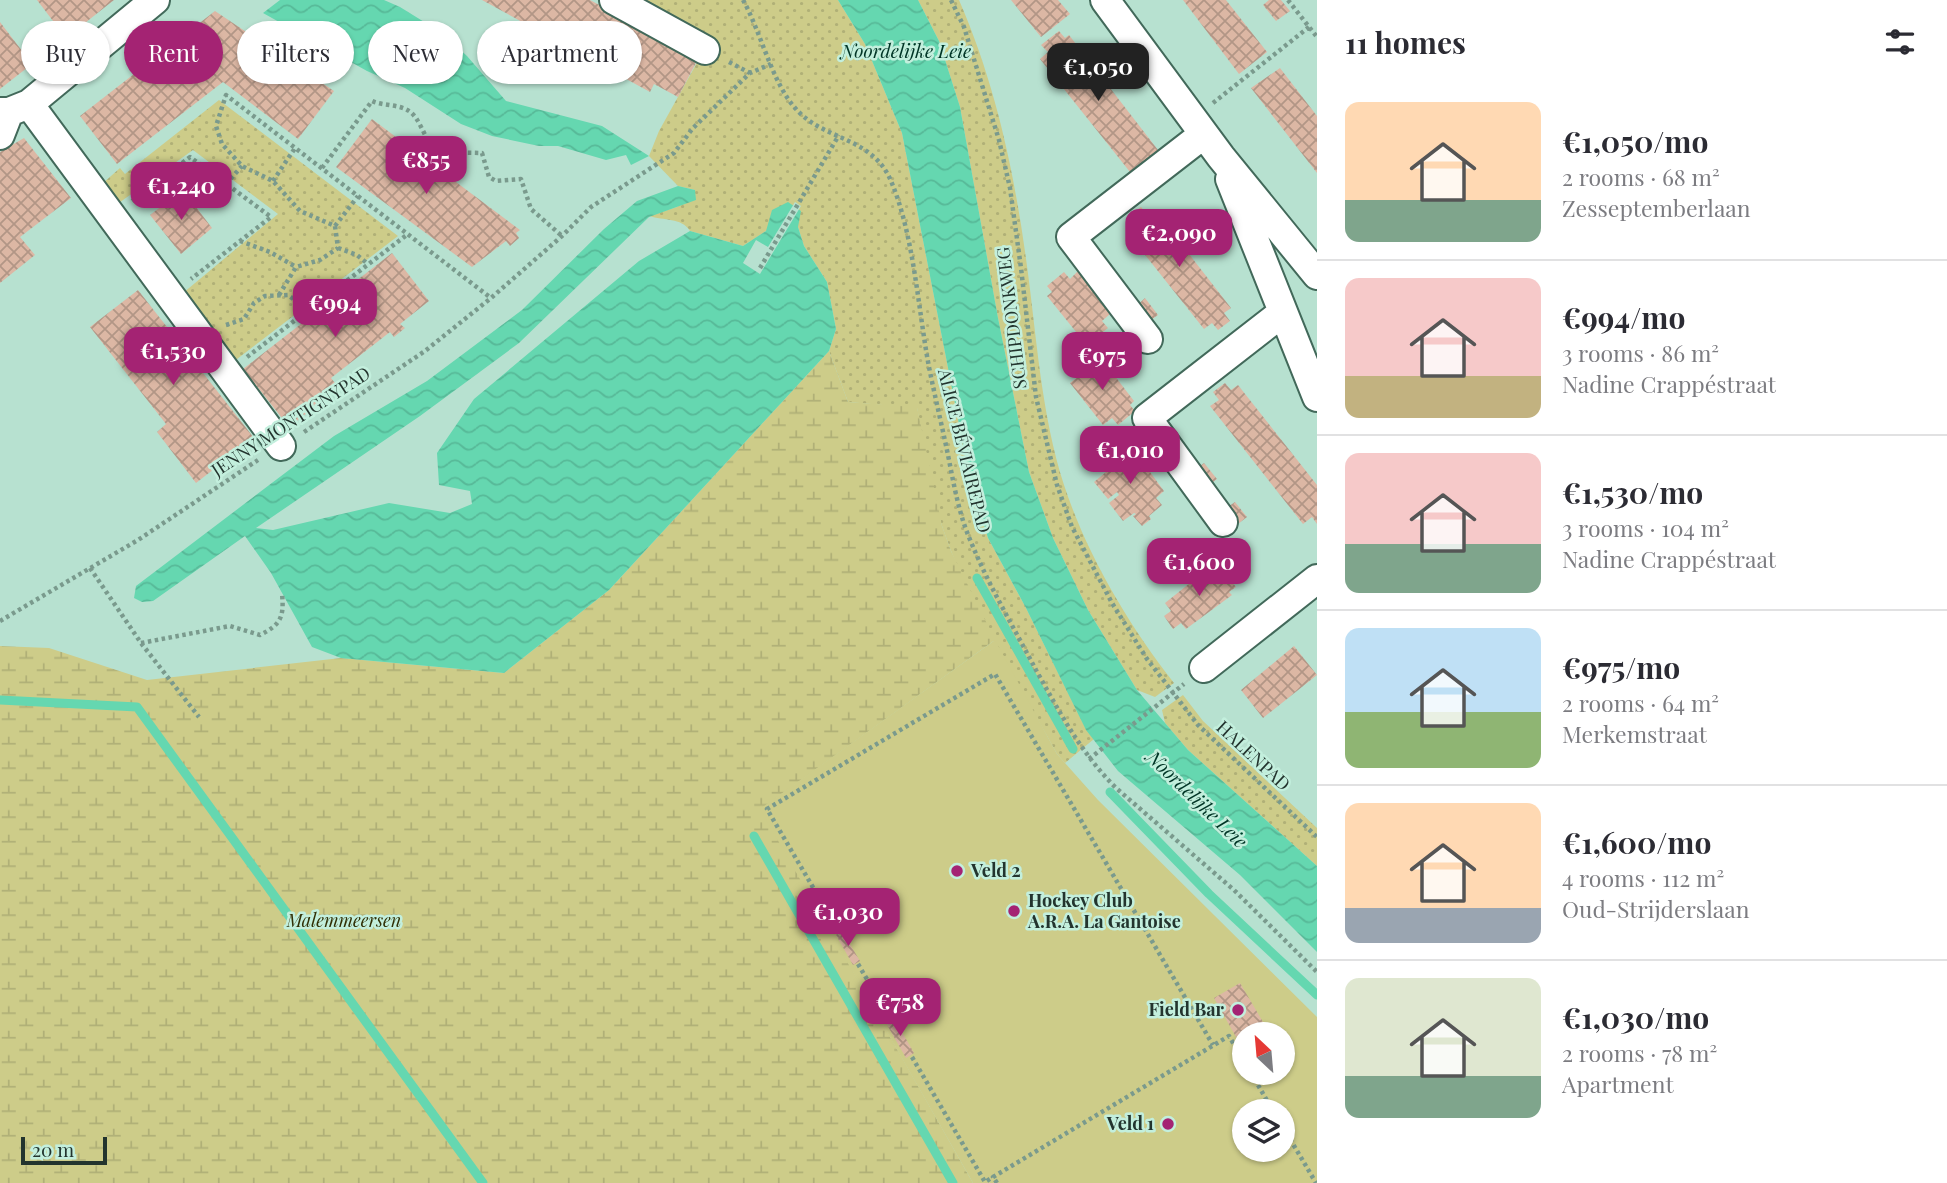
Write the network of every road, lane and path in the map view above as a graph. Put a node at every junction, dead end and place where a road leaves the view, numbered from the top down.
1 (155, 0) edge
2 (614, 0) edge
3 (743, 0) edge
4 (951, 0) edge
5 (1105, 0) edge
6 (1288, 0) edge
7 (1309, 27) junction
8 (1317, 37) edge
9 (705, 50) dead end
10 (771, 64) junction
11 (9, 116) edge
12 (1198, 126) junction
13 (839, 135) junction
14 (295, 148) junction
15 (1221, 157) junction
16 (242, 166) junction
17 (322, 168) junction
18 (273, 181) junction
19 (226, 184) junction
20 (358, 195) junction
21 (112, 217) junction
22 (335, 226) junction
23 (408, 234) junction
24 (562, 236) junction
25 (240, 241) junction
26 (338, 248) junction
27 (368, 264) junction
28 (296, 267) junction
29 (760, 268) dead end
30 (1317, 275) edge
31 (279, 295) junction
32 (170, 296) junction
33 (491, 298) junction
34 (308, 310) junction
35 (1282, 313) junction
36 (199, 335) junction
37 (1148, 339) dead end
38 (227, 373) junction
39 (1317, 397) edge
40 (274, 436) junction
41 (1223, 522) dead end
42 (90, 568) junction
43 (1317, 579) edge
44 (282, 593) dead end
45 (0, 621) edge
46 (141, 643) junction
47 (1204, 668) dead end
48 (1173, 693) joint
49 (1167, 697) dead end
50 (199, 717) dead end
51 (1090, 759) junction
52 (1317, 837) edge
53 (838, 930) dead end
54 (858, 964) dead end
55 (1317, 972) edge
56 (890, 1018) dead end
57 (1232, 1041) edge
58 (1213, 1045) junction
59 (912, 1057) dead end
60 (1295, 1147) edge
61 (993, 1177) junction
62 (997, 1183) edge
63 (1316, 1183) edge

1 - 11 street
2 - 9 street
3 - 10 path, ALICE BÉVIAIREPAD
4 - 48 path, SCHIPDONKWEG
5 - 12 street
6 - 7 path
7 - 8 path
7 - 12 path
10 - 13 path, ALICE BÉVIAIREPAD
10 - 24 path, JENNY MONTIGNYPAD
11 - 21 street
12 - 15 street
12 - 37 street
13 - 29 path
13 - 51 path, ALICE BÉVIAIREPAD
14 - 16 path
14 - 17 path
14 - 18 path
15 - 30 street
15 - 35 street
16 - 18 path
16 - 19 path
17 - 20 path
17 - 24 path
18 - 22 path
19 - 21 path
19 - 25 path
20 - 22 path
20 - 23 path
21 - 32 street
22 - 26 path
23 - 27 path
23 - 33 path
24 - 33 path, JENNY MONTIGNYPAD
25 - 28 path
25 - 32 path
26 - 27 path
26 - 28 path
27 - 34 path
28 - 31 path
31 - 34 path
31 - 36 path
32 - 36 street
33 - 40 path, JENNY MONTIGNYPAD
34 - 38 path
35 - 39 street
35 - 41 street
36 - 38 street
38 - 40 street
40 - 42 path, JENNY MONTIGNYPAD
42 - 45 path, JENNY MONTIGNYPAD
42 - 46 path
43 - 47 street
44 - 46 path
46 - 50 path
48 - 52 path, HALENPAD
49 - 51 path
51 - 55 path, ALICE BÉVIAIREPAD
53 - 58 path
54 - 56 path
57 - 58 path
58 - 61 path
59 - 61 path
60 - 63 path
61 - 62 path

